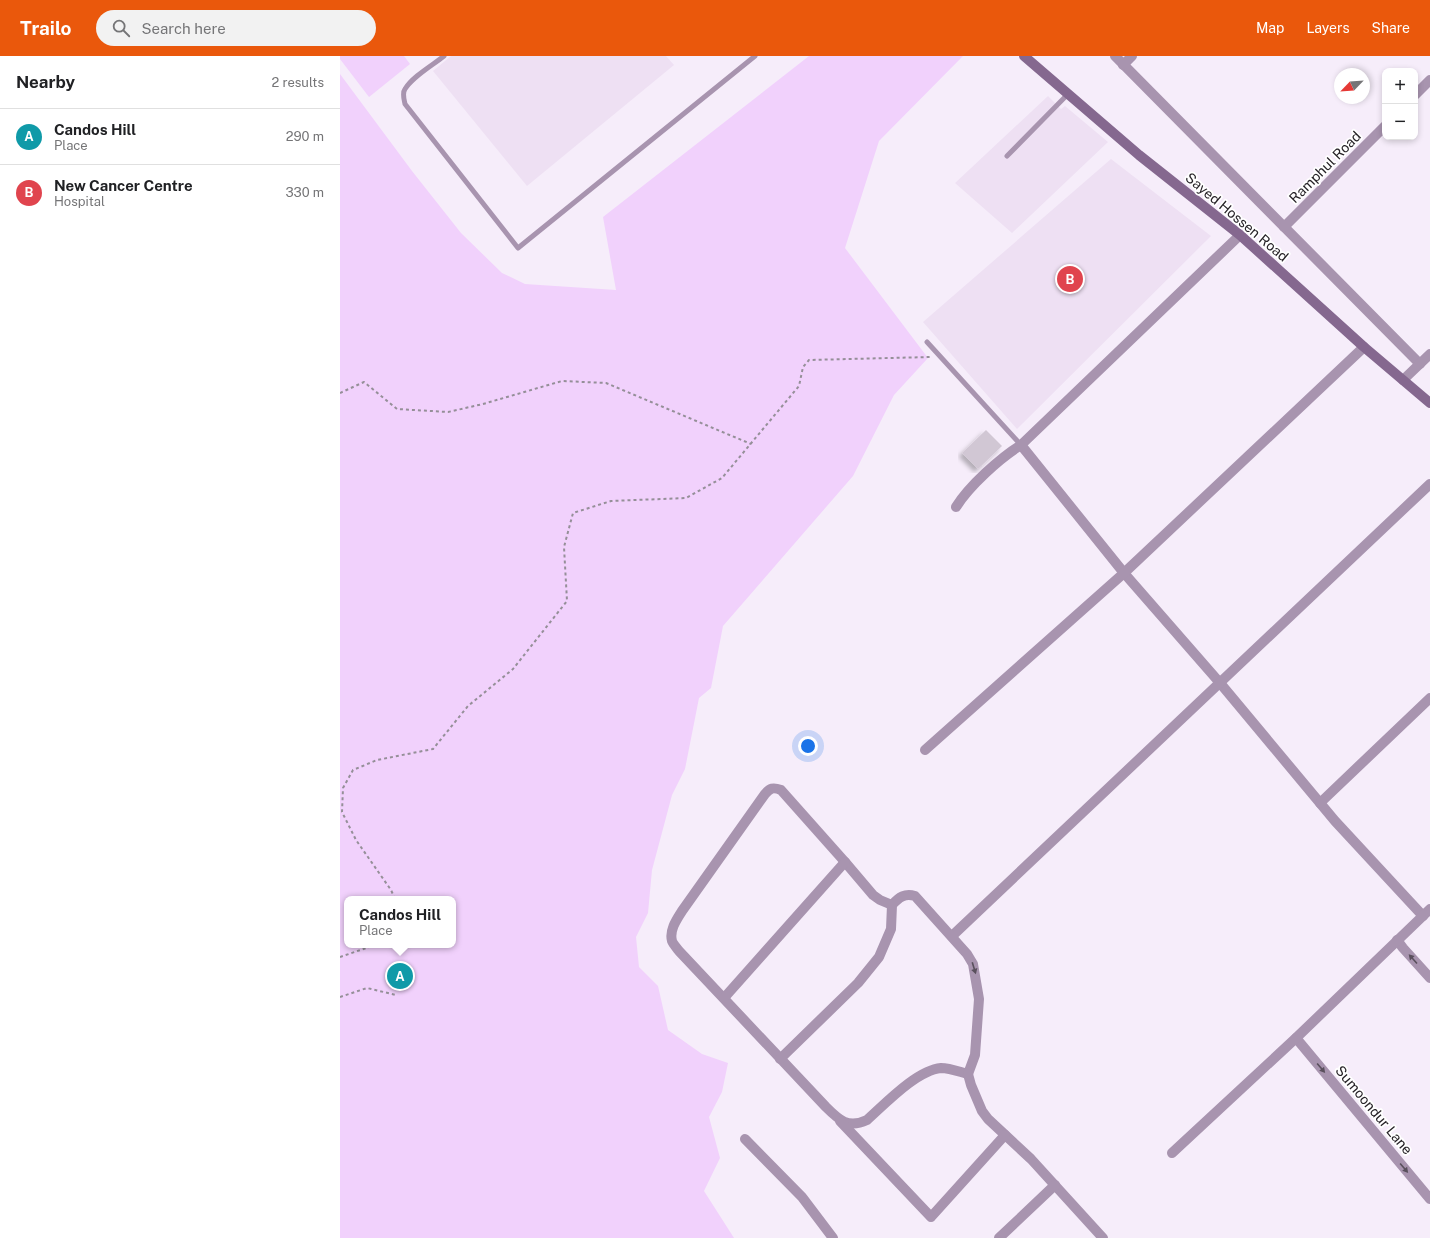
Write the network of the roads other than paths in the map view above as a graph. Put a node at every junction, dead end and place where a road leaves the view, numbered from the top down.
1 (444, 56) edge
2 (755, 56) edge
3 (1024, 56) edge
4 (1115, 56) edge
5 (1132, 56) edge
6 (1123, 65) junction
7 (1430, 80) edge
8 (1418, 93) edge
9 (1068, 94) junction
10 (1382, 129) edge
11 (1007, 156) dead end
12 (1284, 227) junction
13 (1240, 235) junction
14 (927, 342) dead end
15 (1364, 347) junction
16 (1430, 354) edge
17 (1420, 364) junction
18 (1403, 380) junction
19 (1430, 403) edge
20 (1020, 445) junction
21 (1430, 484) edge
22 (956, 507) dead end
23 (1124, 573) junction
24 (1220, 683) junction
25 (1430, 698) edge
26 (925, 750) dead end
27 (1320, 803) junction
28 (846, 862) junction
29 (892, 904) junction
30 (1426, 912) edge
31 (952, 936) junction
32 (1397, 940) junction
33 (1430, 978) edge
34 (724, 998) junction
35 (1296, 1038) junction
36 (780, 1058) junction
37 (968, 1074) junction
38 (840, 1121) junction
39 (1005, 1135) junction
40 (745, 1139) dead end
41 (1172, 1153) dead end
42 (1055, 1185) junction
43 (1430, 1199) edge
44 (833, 1238) edge
45 (999, 1238) edge
46 (1103, 1238) edge

1 - 2 lane
3 - 9 main road, Sayed Hossen Road
4 - 6 street
5 - 6 street
6 - 12 street
7 - 8 street
9 - 11 lane
9 - 13 main road, Sayed Hossen Road
10 - 12 street, Ramphul Road
12 - 17 street
13 - 15 main road, Sayed Hossen Road
13 - 20 street
14 - 20 lane
15 - 18 main road, Sayed Hossen Road
15 - 23 street
16 - 17 street
17 - 18 street
18 - 19 main road, Sayed Hossen Road
20 - 22 street
20 - 23 street
21 - 24 street
23 - 24 street
23 - 26 street
24 - 27 street
24 - 31 street
25 - 27 street
27 - 30 street
28 - 29 street
28 - 34 street
28 - 34 street
29 - 31 street
29 - 36 street
30 - 32 street
31 -> 37 street
33 -> 32 street
32 - 35 street
34 - 36 street
35 - 41 street
35 -> 43 street, Sumoondur Lane
36 - 38 street
37 - 38 street
37 - 39 street
38 - 39 street
39 - 42 street
40 - 44 street
42 - 45 street
42 - 46 street

